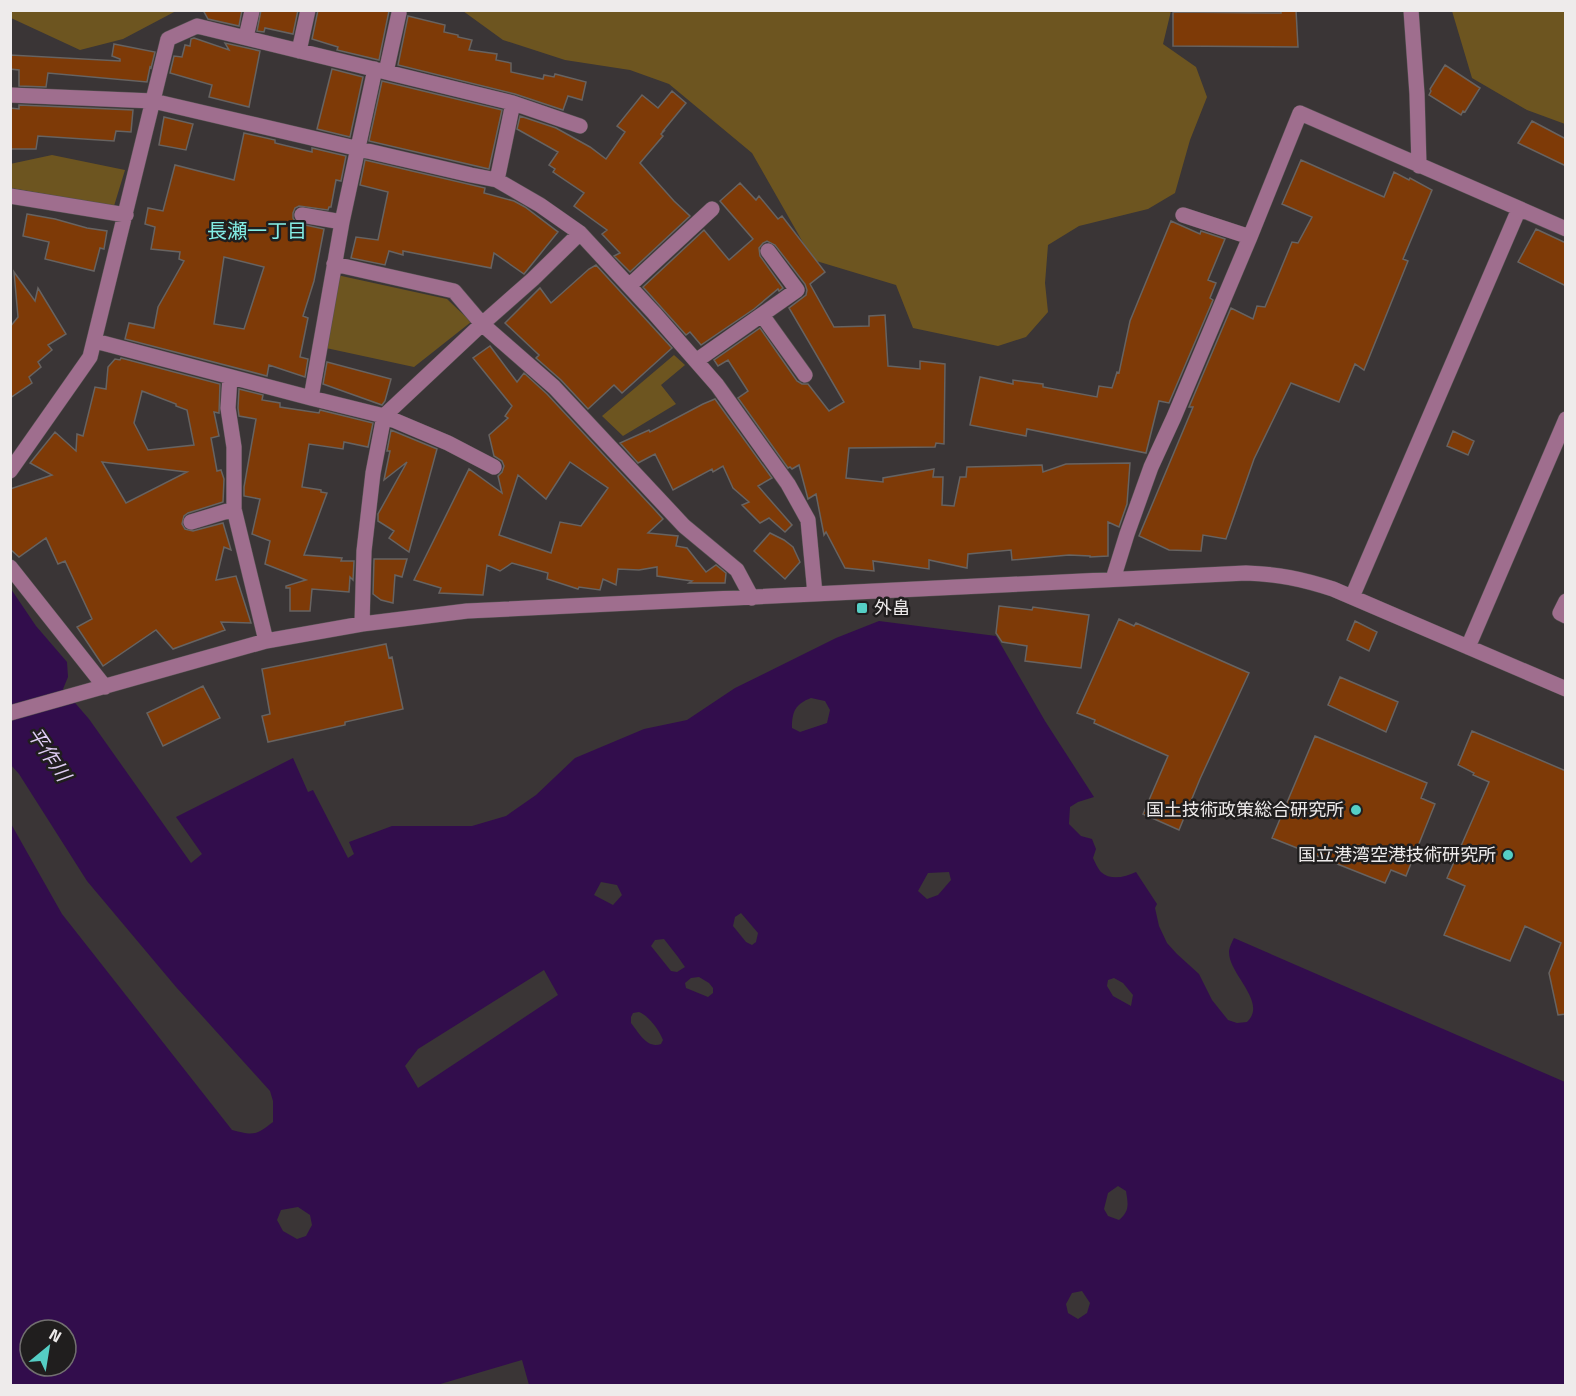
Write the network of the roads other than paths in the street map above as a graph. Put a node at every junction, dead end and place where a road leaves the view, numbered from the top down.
1 (308, 10) edge
2 (1411, 10) edge
3 (252, 11) edge
4 (399, 13) dead end
5 (246, 37) junction
6 (299, 51) junction
7 (380, 70) junction
8 (10, 95) edge
9 (153, 101) junction
10 (513, 103) junction
11 (580, 126) dead end
12 (357, 148) junction
13 (1419, 166) junction
14 (497, 180) junction
15 (10, 196) edge
16 (712, 209) dead end
17 (1519, 209) junction
18 (126, 215) junction
19 (302, 215) dead end
20 (1183, 215) dead end
21 (342, 222) junction
22 (1566, 229) edge
23 (580, 233) junction
24 (1250, 237) junction
25 (768, 251) dead end
26 (334, 264) junction
27 (629, 286) junction
28 (762, 315) junction
29 (482, 324) junction
30 (95, 341) junction
31 (696, 361) junction
32 (805, 375) dead end
33 (230, 377) junction
34 (311, 398) junction
35 (384, 416) junction
36 (1566, 419) edge
37 (494, 467) dead end
38 (10, 471) edge
39 (234, 509) junction
40 (191, 522) dead end
41 (10, 567) edge
42 (1113, 579) junction
43 (815, 594) junction
44 (1352, 597) junction
45 (752, 598) junction
46 (1566, 601) edge
47 (1566, 616) edge
48 (362, 624) junction
49 (266, 641) junction
50 (1468, 647) junction
51 (105, 687) junction
52 (1566, 689) edge
53 (10, 713) edge

1 - 6 street
2 - 13 street
3 - 5 street
4 - 7 street
5 - 6 street
5 - 9 street
6 - 7 street
7 - 10 street
7 - 12 street
8 - 9 street
9 - 12 street
9 - 18 street
10 - 11 street
10 - 14 street
12 - 14 street
12 - 21 street
13 - 17 street
13 - 24 street
14 - 23 street
15 - 18 street
16 - 27 street
17 - 22 street
17 - 44 street
18 - 30 street
19 - 21 street
20 - 24 street
21 - 26 street
23 - 27 street
23 - 29 street
24 - 42 street
25 - 28 street
26 - 29 street
26 - 34 street
27 - 31 street
28 - 31 street
28 - 32 street
29 - 35 street
29 - 45 street
30 - 33 street
30 - 38 street
31 - 43 street
33 - 34 street
33 - 39 street
34 - 35 street
35 - 37 street
35 - 48 street
36 - 50 street
39 - 40 street
39 - 49 street
41 - 51 street
42 - 43 street
42 - 44 street
43 - 45 street
44 - 50 street
45 - 48 street
46 - 47 street
48 - 49 street
49 - 51 street
50 - 52 street
51 - 53 street

